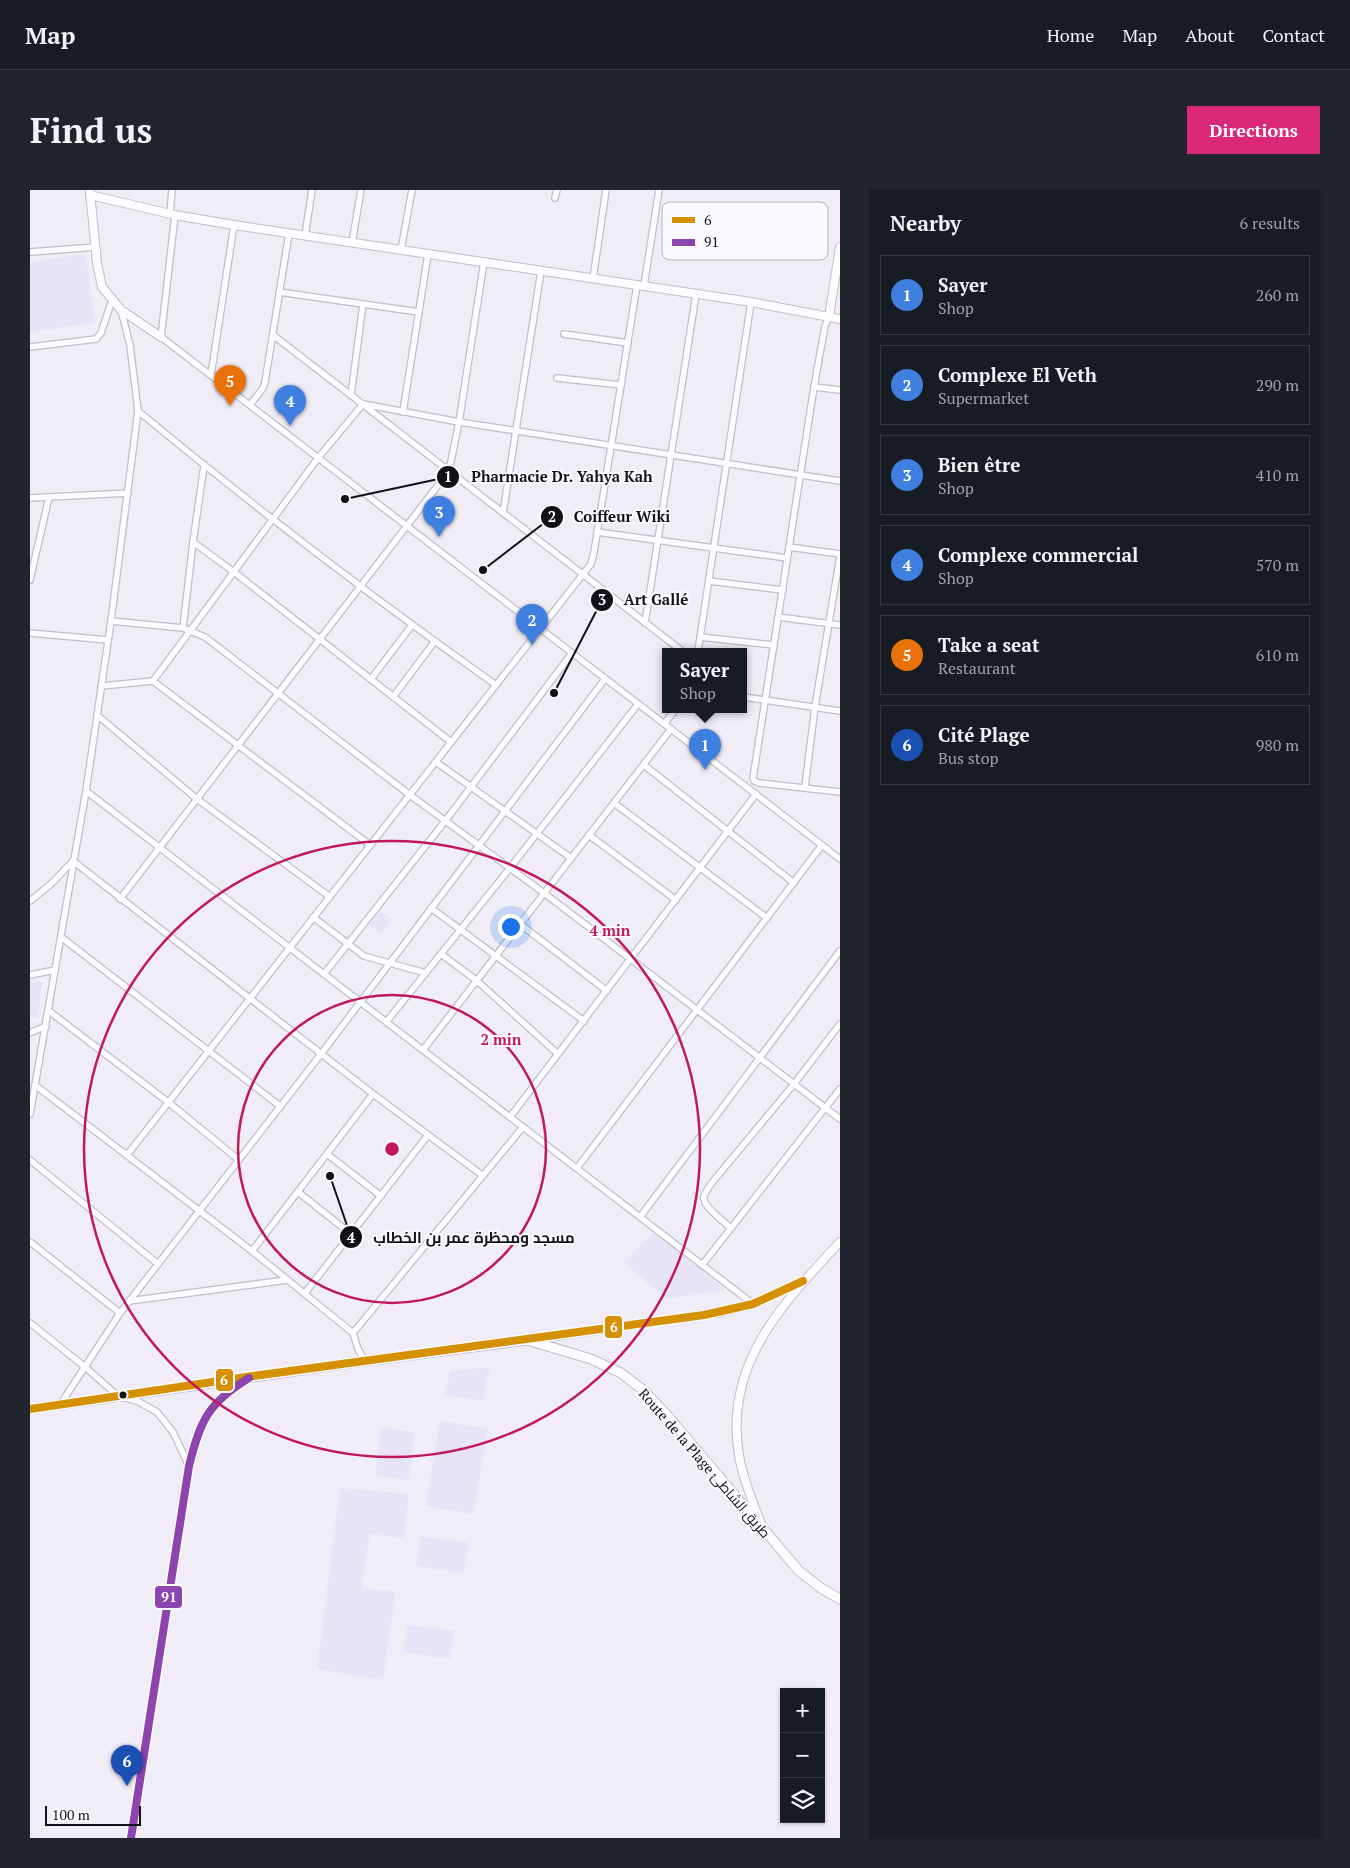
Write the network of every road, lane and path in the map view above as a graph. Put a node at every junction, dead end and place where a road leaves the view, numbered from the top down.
1 (172, 190) edge
2 (312, 190) edge
3 (361, 190) edge
4 (412, 190) edge
5 (557, 190) edge
6 (606, 190) edge
7 (659, 190) edge
8 (90, 192) edge
9 (555, 198) dead end
10 (173, 214) junction
11 (234, 225) junction
12 (289, 233) junction
13 (306, 236) junction
14 (352, 243) junction
15 (96, 247) junction
16 (840, 247) edge
17 (401, 250) junction
18 (30, 252) edge
19 (428, 254) junction
20 (484, 262) junction
21 (540, 271) junction
22 (593, 279) junction
23 (640, 286) junction
24 (280, 292) junction
25 (696, 294) junction
26 (112, 300) junction
27 (751, 302) junction
28 (364, 304) junction
29 (121, 310) junction
30 (418, 312) junction
31 (829, 317) junction
32 (840, 318) edge
33 (564, 334) dead end
34 (273, 335) junction
35 (161, 337) junction
36 (628, 343) junction
37 (30, 347) edge
38 (211, 375) junction
39 (557, 378) dead end
40 (621, 385) junction
41 (814, 387) junction
42 (840, 390) edge
43 (351, 395) junction
44 (363, 404) junction
45 (250, 405) junction
46 (138, 411) junction
47 (403, 412) junction
48 (459, 422) junction
49 (516, 431) junction
50 (611, 446) junction
51 (671, 455) junction
52 (318, 458) junction
53 (727, 464) junction
54 (204, 466) junction
55 (448, 471) junction
56 (800, 475) junction
57 (840, 481) edge
58 (128, 492) junction
59 (49, 497) junction
60 (30, 498) edge
61 (503, 513) junction
62 (272, 519) junction
63 (406, 526) junction
64 (598, 532) junction
65 (658, 540) junction
66 (193, 542) junction
67 (789, 547) junction
68 (714, 548) junction
69 (840, 555) edge
70 (787, 558) junction
71 (234, 572) junction
72 (838, 573) edge
73 (583, 574) junction
74 (30, 580) edge
75 (709, 581) junction
76 (360, 584) junction
77 (782, 590) junction
78 (778, 617) junction
79 (111, 621) junction
80 (645, 623) junction
81 (830, 624) junction
82 (412, 625) junction
83 (840, 625) edge
84 (186, 629) junction
85 (540, 630) junction
86 (30, 633) edge
87 (700, 637) junction
88 (320, 639) junction
89 (108, 640) junction
90 (435, 641) junction
91 (774, 645) junction
92 (678, 648) edge
93 (698, 648) edge
94 (572, 653) junction
95 (371, 679) junction
96 (605, 679) junction
97 (153, 681) junction
98 (496, 685) junction
99 (101, 686) junction
100 (278, 694) junction
101 (393, 696) junction
102 (747, 697) edge
103 (765, 700) junction
104 (638, 704) junction
105 (815, 707) junction
106 (840, 711) edge
107 (673, 713) edge
108 (97, 715) junction
109 (664, 724) junction
110 (671, 729) junction
111 (451, 742) junction
112 (238, 747) junction
113 (436, 762) junction
114 (644, 764) junction
115 (472, 786) junction
116 (805, 787) junction
117 (86, 790) junction
118 (840, 792) edge
119 (756, 794) junction
120 (410, 795) junction
121 (198, 799) junction
122 (614, 803) junction
123 (505, 810) junction
124 (446, 820) junction
125 (728, 831) junction
126 (537, 834) junction
127 (589, 835) junction
128 (370, 845) junction
129 (478, 845) junction
130 (822, 845) junction
131 (160, 848) junction
132 (571, 858) junction
133 (840, 859) edge
134 (73, 861) junction
135 (510, 868) junction
136 (700, 868) junction
137 (794, 883) junction
138 (544, 893) junction
139 (330, 896) junction
140 (120, 899) junction
141 (676, 900) junction
142 (30, 901) edge
143 (430, 908) junction
144 (313, 917) junction
145 (767, 918) junction
146 (520, 924) junction
147 (462, 929) junction
148 (61, 937) junction
149 (348, 944) junction
150 (290, 947) junction
151 (840, 951) edge
152 (442, 954) junction
153 (496, 955) junction
154 (631, 960) junction
155 (389, 962) junction
156 (55, 970) junction
157 (426, 973) junction
158 (324, 974) junction
159 (30, 975) edge
160 (476, 980) junction
161 (607, 991) junction
162 (249, 999) junction
163 (359, 1001) junction
164 (697, 1010) junction
165 (49, 1011) junction
166 (584, 1021) junction
167 (387, 1022) junction
168 (840, 1024) edge
169 (46, 1026) junction
170 (30, 1033) edge
171 (422, 1050) junction
172 (208, 1051) junction
173 (321, 1054) junction
174 (558, 1054) junction
175 (760, 1057) junction
176 (794, 1084) junction
177 (35, 1085) junction
178 (840, 1089) edge
179 (373, 1094) junction
180 (168, 1102) junction
181 (280, 1106) junction
182 (826, 1108) junction
183 (30, 1114) edge
184 (510, 1117) junction
185 (840, 1119) edge
186 (523, 1127) junction
187 (428, 1135) junction
188 (327, 1154) junction
189 (126, 1155) junction
190 (30, 1160) edge
191 (239, 1160) junction
192 (577, 1168) junction
193 (482, 1175) junction
194 (298, 1192) junction
195 (381, 1196) junction
196 (199, 1210) junction
197 (640, 1217) junction
198 (731, 1228) junction
199 (351, 1234) junction
200 (30, 1242) edge
201 (840, 1242) edge
202 (252, 1251) junction
203 (158, 1264) junction
204 (702, 1265) junction
205 (287, 1280) junction
206 (804, 1281) junction
207 (305, 1294) junction
208 (129, 1301) junction
209 (752, 1304) junction
210 (120, 1313) junction
211 (30, 1323) edge
212 (353, 1333) junction
213 (527, 1340) junction
214 (365, 1361) junction
215 (85, 1367) junction
216 (252, 1376) junction
217 (118, 1396) junction
218 (60, 1406) junction
219 (30, 1409) edge
220 (189, 1466) junction
221 (764, 1531) junction
222 (840, 1600) edge
223 (132, 1838) edge

1 - 10 street
2 - 13 street
3 - 14 street
4 - 17 street
5 - 9 street
6 - 22 street
7 - 23 street
8 - 10 street
8 - 15 street
10 - 11 street
10 - 35 street
11 - 12 street
11 - 38 street
12 - 13 street
12 - 24 street
13 - 14 street
14 - 17 street
15 - 18 street
15 - 26 street
16 - 31 street
17 - 19 street
19 - 20 street
19 - 30 street
20 - 21 street
20 - 48 street
21 - 22 street
21 - 49 street
22 - 23 street
23 - 25 street
23 - 36 street
24 - 28 street
24 - 34 street
25 - 27 street
25 - 51 street
26 - 29 street
26 - 37 street
27 - 31 street
27 - 53 street
28 - 30 street
28 - 43 street
29 - 35 street
29 - 46 street
30 - 47 street
31 - 32 street
31 - 41 street
33 - 36 street
34 - 43 street
34 - 45 street
35 - 38 street
36 - 40 street
38 - 45 street
39 - 40 street
40 - 50 street
41 - 42 street
41 - 56 street
43 - 44 street
44 - 47 street
44 - 52 street
44 - 55 street
45 - 52 street
46 - 54 street
46 - 58 street
47 - 48 street
48 - 49 street
48 - 55 street
49 - 50 street
49 - 61 street
50 - 51 street
50 - 64 street
51 - 53 street
51 - 65 street
52 - 62 street
52 - 63 street
53 - 56 street
53 - 68 street
54 - 62 street
54 - 66 street
55 - 61 street
55 - 63 street
56 - 57 street
56 - 67 street
58 - 59 street
58 - 79 street
59 - 60 street
59 - 74 street
61 - 73 street
62 - 71 street
62 - 76 street
63 - 76 street
63 - 85 street
64 - 65 street
64 - 73 street
65 - 68 street
65 - 80 street
66 - 71 street
66 - 84 street
67 - 69 street
67 - 70 street
68 - 70 street
68 - 75 street
69 - 72 street
70 - 77 street
71 - 84 street
71 - 88 street
72 - 81 street
73 - 80 street
73 - 85 street
75 - 77 street
75 - 87 street
76 - 82 street
76 - 88 street
77 - 78 street
78 - 81 street
78 - 91 street
79 - 84 street
79 - 89 street
80 - 92 street
81 - 83 street
81 - 105 street
82 - 90 street
82 - 95 street
84 - 97 street
84 - 100 street
85 - 94 street
85 - 98 street
86 - 89 street
87 - 91 street
87 - 93 street
88 - 95 street
88 - 100 street
89 - 99 street
90 - 98 street
90 - 101 street
91 - 103 street
94 - 96 street
94 - 115 street
95 - 101 street
96 - 104 street
96 - 123 street
97 - 99 street
97 - 112 street
98 - 111 street
99 - 108 street
100 - 112 street
100 - 120 street
101 - 111 street
102 - 103 street
103 - 105 street
103 - 116 street
104 - 109 street
104 - 126 street
105 - 106 street
105 - 116 street
107 - 109 street
108 - 117 street
108 - 121 street
109 - 110 street
110 - 114 street
110 - 119 street
111 - 113 street
112 - 121 street
112 - 128 street
113 - 115 street
113 - 120 street
114 - 122 street
114 - 125 street
115 - 123 street
115 - 124 street
116 - 118 street
117 - 131 street
117 - 134 street
119 - 125 street
119 - 130 street
120 - 124 street
120 - 128 street
121 - 131 street
121 - 139 street
122 - 127 street
122 - 136 street
123 - 126 street
123 - 129 street
124 - 129 street
124 - 149 street
125 - 136 street
125 - 137 street
126 - 132 street
126 - 135 street
127 - 132 street
127 - 141 street
128 - 139 street
129 - 135 street
129 - 143 street
130 - 133 street
130 - 137 street
131 - 140 street
131 - 150 street
132 - 138 street
134 - 140 street
134 - 142 street
134 - 148 street
135 - 138 street
135 - 147 street
136 - 141 street
136 - 145 street
137 - 145 street
138 - 146 street
138 - 154 street
139 - 144 street
140 - 162 street
141 - 154 street
143 - 147 street
143 - 155 street
144 - 149 street
144 - 150 street
145 - 164 street
146 - 153 street
146 - 161 street
147 - 152 street
147 - 153 street
148 - 156 street
148 - 172 street
149 - 155 street
149 - 158 street
150 - 158 street
150 - 162 street
151 - 175 street
152 - 157 street
152 - 160 street
153 - 160 street
153 - 166 street
154 - 161 street
154 - 164 street
155 - 157 street
155 - 163 street
156 - 159 street
156 - 165 street
157 - 167 street
158 - 163 street
160 - 171 street
160 - 174 street
161 - 166 street
162 - 172 street
162 - 173 street
163 - 167 street
163 - 173 street
164 - 175 street
164 - 192 street
165 - 169 street
165 - 180 street
166 - 174 street
167 - 171 street
168 - 176 street
169 - 170 street
169 - 177 street
171 - 184 street
172 - 180 street
172 - 181 street
173 - 179 street
173 - 181 street
174 - 184 street
175 - 176 street
175 - 197 street
176 - 182 street
176 - 198 street
177 - 183 street
177 - 189 street
178 - 182 street
179 - 187 street
179 - 188 street
180 - 189 street
180 - 191 street
181 - 191 street
182 - 185 street
182 - 198 street
184 - 186 street
186 - 192 street
186 - 193 street
187 - 193 street
187 - 195 street
188 - 194 street
188 - 195 street
189 - 196 street
190 - 203 street
191 - 196 street
192 - 197 street
193 - 212 street
194 - 199 street
194 - 202 street
195 - 199 street
196 - 202 street
196 - 203 street
197 - 204 street
198 - 204 street
199 - 207 street
200 - 210 street
201 - 206 street
202 - 205 street
203 - 208 street
204 - 209 street
205 - 207 street
205 - 208 street
206 - 209 street
206 - 221 street
207 - 212 street
208 - 210 street
209 - 213 street
210 - 215 street
211 - 215 street
212 - 214 street
213 - 214 main road
213 - 221 main road, Route de la Plage طريق الشاطئ
214 - 216 main road
215 - 217 street
215 - 218 street
216 - 217 main road
216 - 220 street
217 - 218 main road
217 - 220 street
218 - 219 main road
220 - 223 street
221 - 222 main road, Route de la Plage طريق الشاطئ

